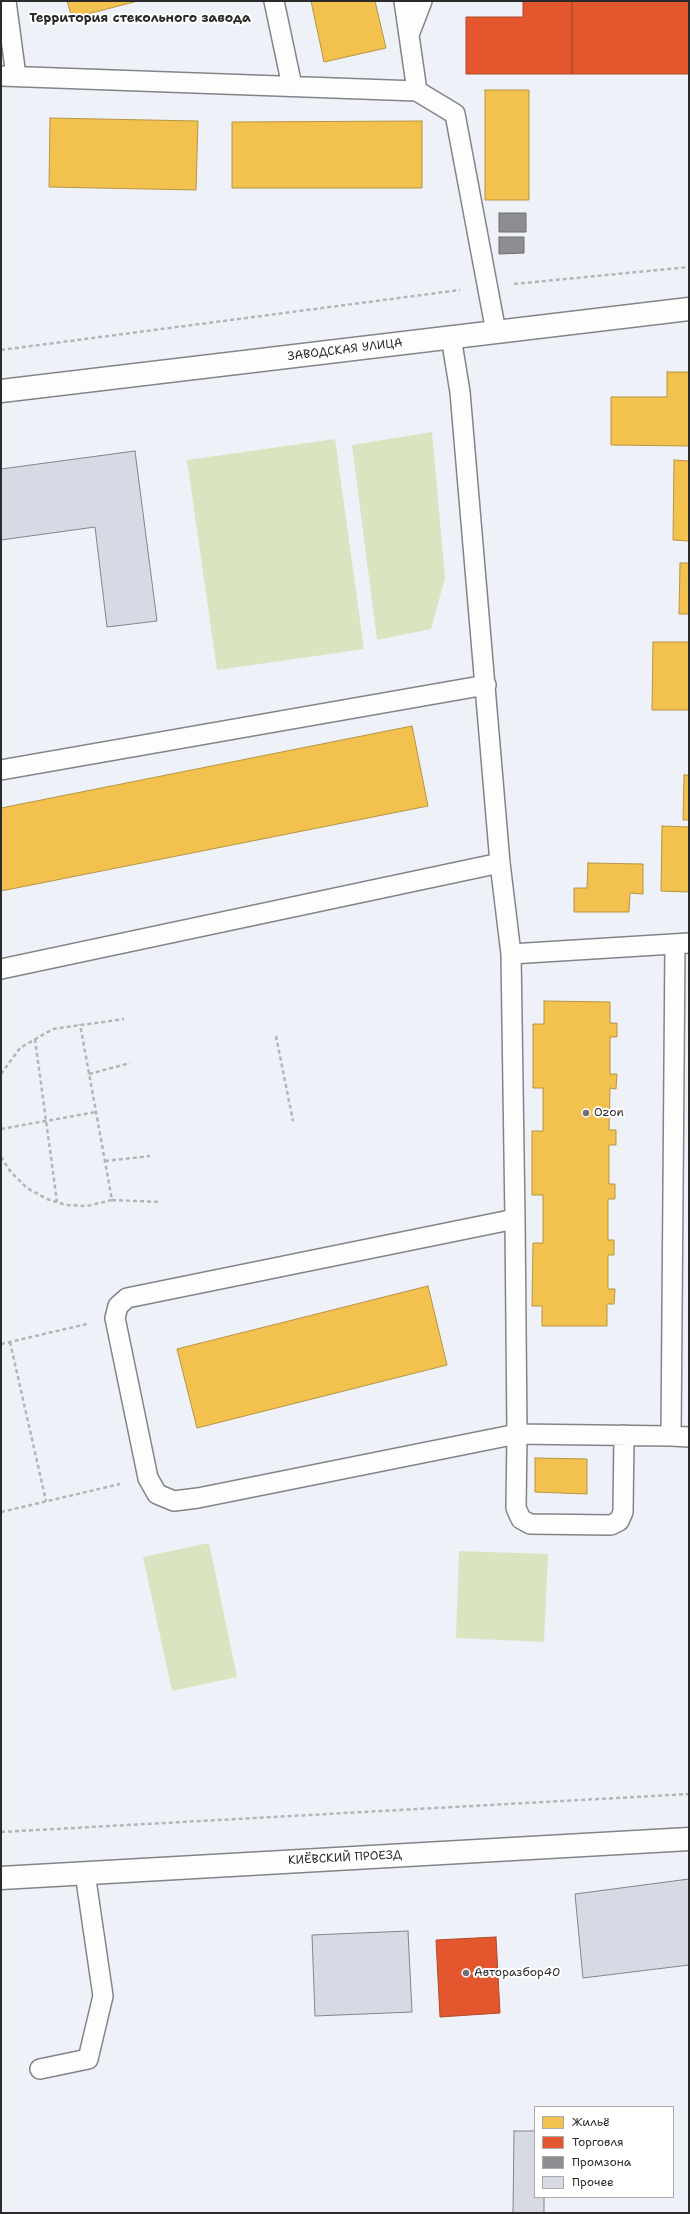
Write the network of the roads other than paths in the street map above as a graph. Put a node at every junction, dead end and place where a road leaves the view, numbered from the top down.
1 (6, 1) edge
2 (274, 1) edge
3 (404, 1) edge
4 (422, 1) edge
5 (410, 32) junction
6 (8, 76) edge
7 (292, 86) junction
8 (417, 91) junction
9 (689, 309) edge
10 (496, 332) junction
11 (451, 337) junction
12 (1, 391) edge
13 (486, 685) junction
14 (1, 770) edge
15 (500, 863) junction
16 (682, 943) edge
17 (511, 954) junction
18 (1, 969) edge
19 (515, 1219) junction
20 (517, 1434) junction
21 (624, 1435) junction
22 (680, 1436) edge
23 (689, 1839) edge
24 (86, 1873) junction
25 (1, 1878) edge
26 (40, 2069) dead end

1 - 6 lane
2 - 7 lane
3 - 5 lane
4 - 5 lane
5 - 8 lane
6 - 7 lane
7 - 8 lane
8 - 10 lane
9 - 10 street, ЗАВОДСКАЯ УЛИЦА
10 - 11 street, ЗАВОДСКАЯ УЛИЦА
11 - 12 street, ЗАВОДСКАЯ УЛИЦА
11 - 13 lane
13 - 14 lane
13 - 15 lane
15 - 17 lane
15 - 18 lane
16 - 17 lane
16 - 22 lane
17 - 19 lane
19 - 20 lane
19 - 20 lane
20 - 21 lane
20 - 21 lane
21 - 22 lane
23 - 24 street, КИЁВСКИЙ ПРОЕЗД
24 - 25 street, КИЁВСКИЙ ПРОЕЗД
24 - 26 lane

